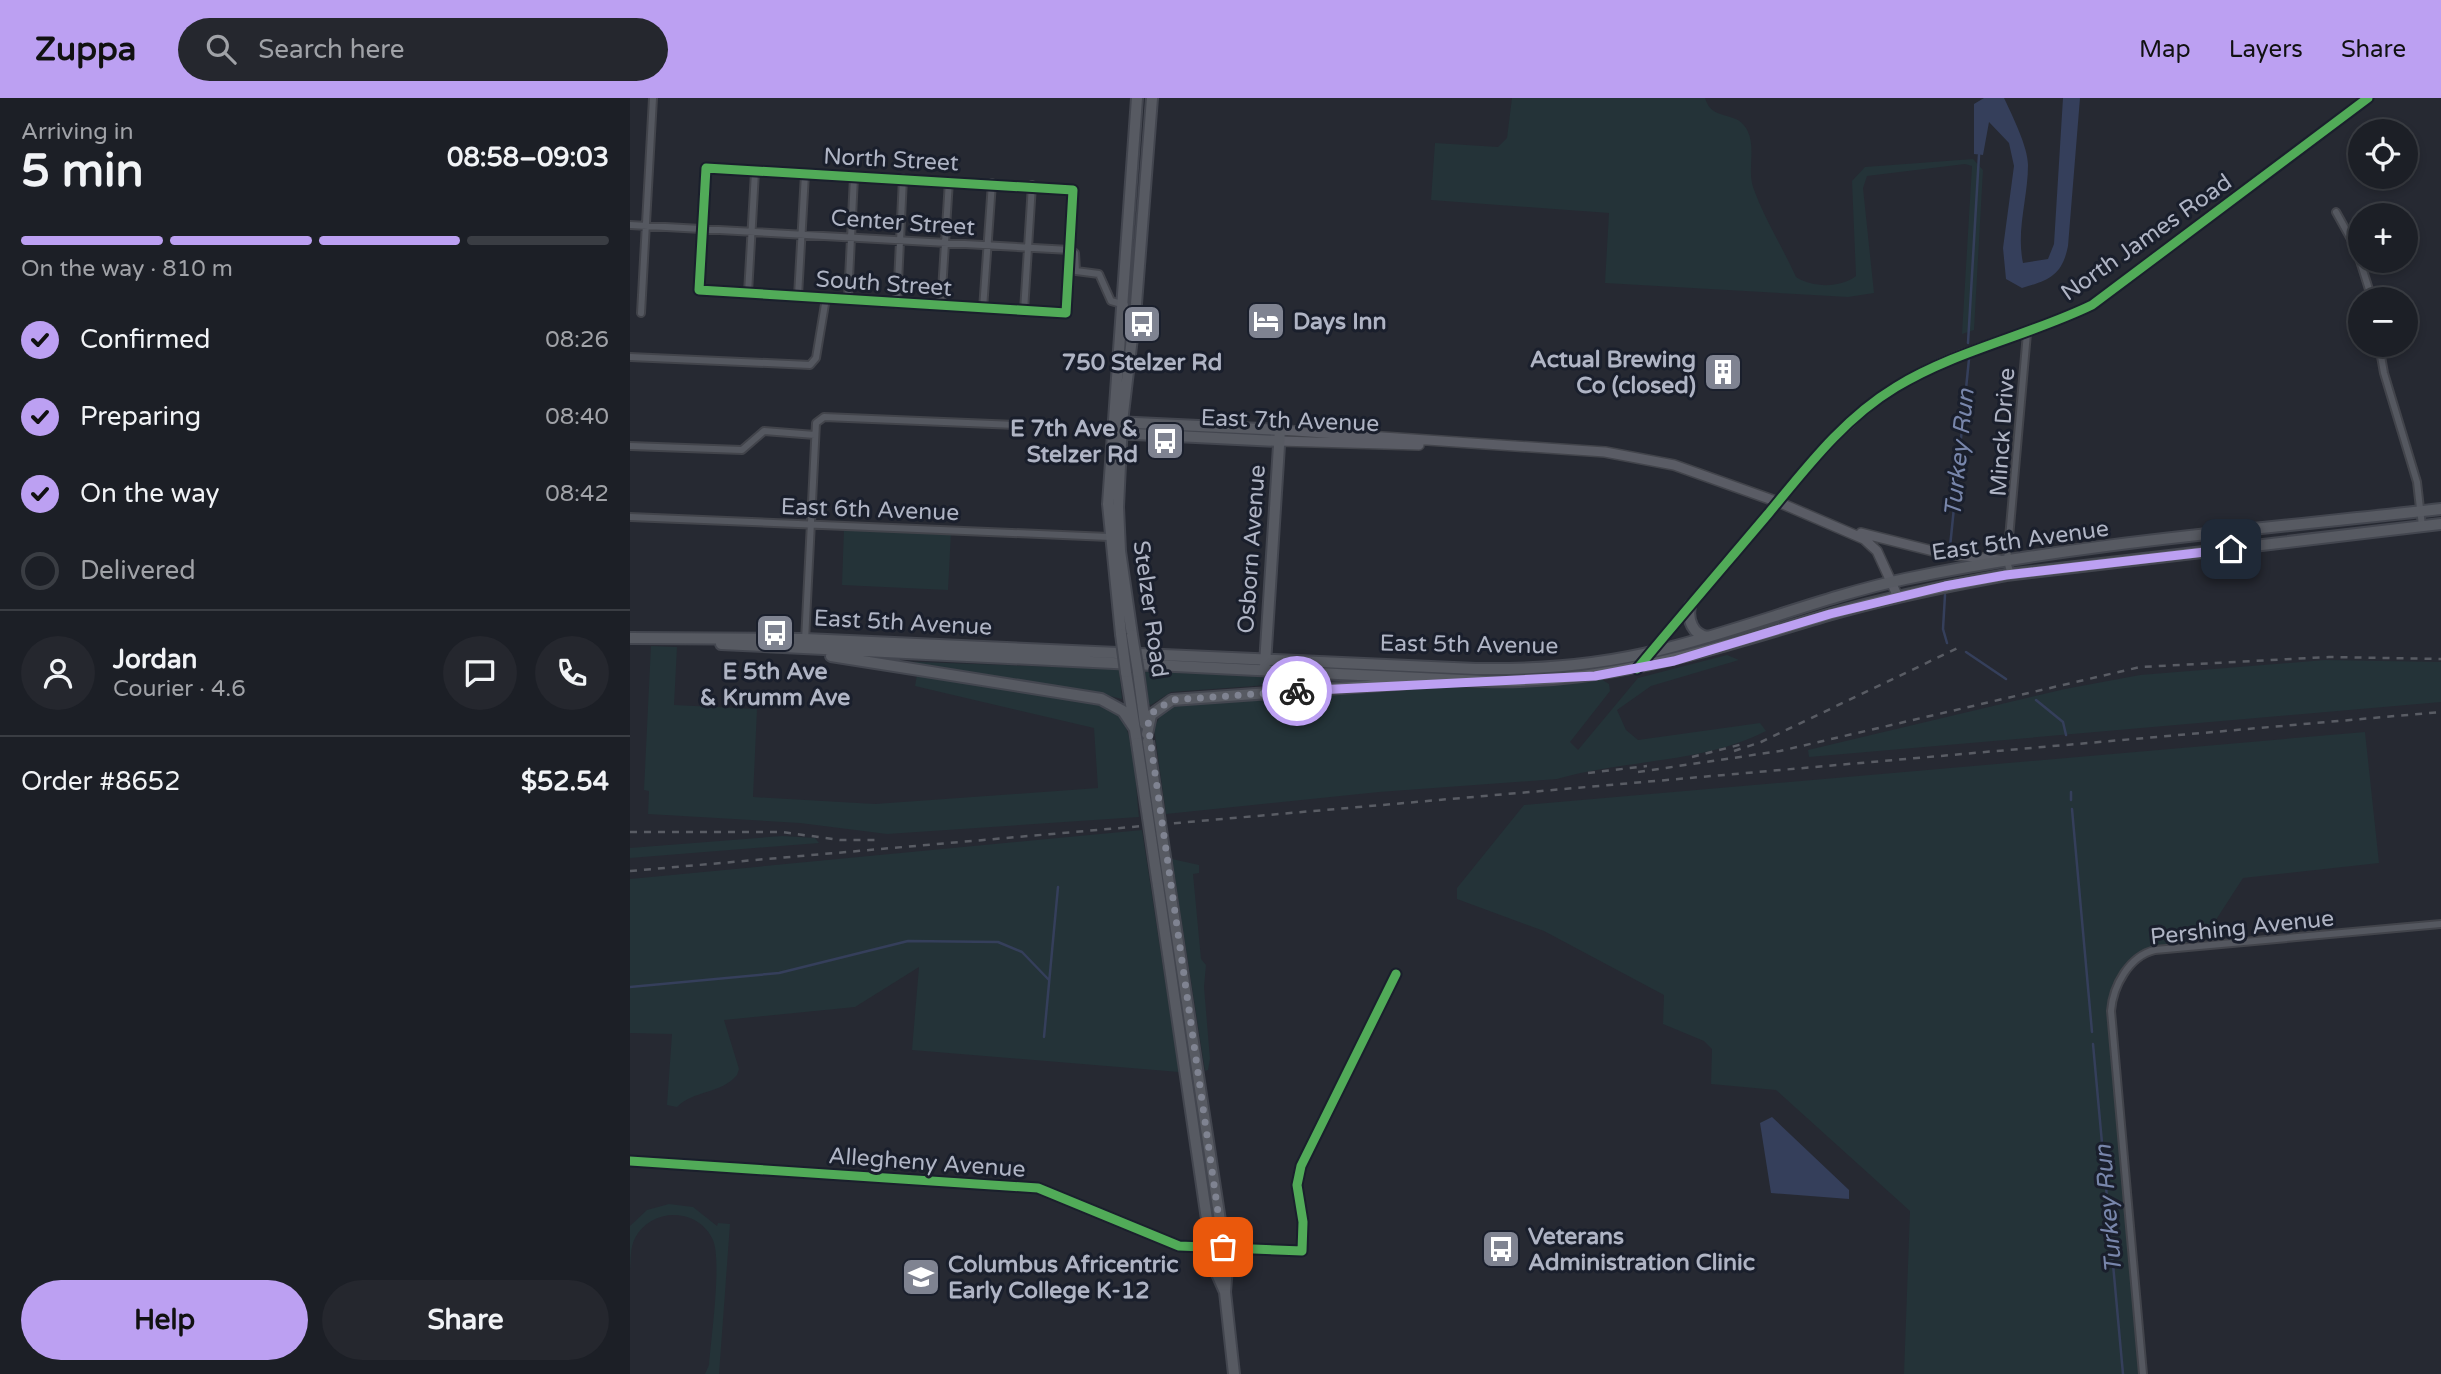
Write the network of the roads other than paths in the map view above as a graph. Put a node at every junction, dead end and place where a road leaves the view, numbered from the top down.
1 (653, 98) edge
2 (1137, 98) edge
3 (1152, 98) edge
4 (2368, 98) edge
5 (755, 172) junction
6 (805, 174) junction
7 (854, 177) junction
8 (903, 178) junction
9 (948, 181) junction
10 (992, 183) junction
11 (1032, 185) junction
12 (2336, 212) dead end
13 (630, 225) edge
14 (646, 226) junction
15 (702, 229) junction
16 (752, 231) junction
17 (802, 233) junction
18 (851, 236) junction
19 (900, 239) junction
20 (945, 242) junction
21 (987, 245) junction
22 (1028, 248) junction
23 (1070, 250) junction
24 (2368, 287) edge
25 (748, 293) junction
26 (798, 296) junction
27 (826, 298) junction
28 (848, 299) junction
29 (897, 304) junction
30 (1121, 304) junction
31 (941, 306) junction
32 (1136, 306) junction
33 (983, 309) junction
34 (1024, 311) junction
35 (641, 313) dead end
36 (2026, 333) junction
37 (2381, 357) edge
38 (630, 358) edge
39 (1125, 396) junction
40 (1016, 425) dead end
41 (1167, 425) junction
42 (1117, 428) junction
43 (815, 435) junction
44 (1280, 435) junction
45 (630, 446) edge
46 (1777, 502) junction
47 (2441, 509) edge
48 (2420, 512) junction
49 (630, 517) edge
50 (811, 524) junction
51 (2441, 524) edge
52 (2422, 526) junction
53 (1844, 529) junction
54 (1110, 537) junction
55 (2007, 561) junction
56 (2011, 575) junction
57 (1892, 583) junction
58 (1898, 597) junction
59 (1690, 606) junction
60 (1126, 635) junction
61 (1708, 637) junction
62 (630, 638) edge
63 (805, 644) junction
64 (1650, 653) junction
65 (1265, 658) junction
66 (1637, 669) junction
67 (1264, 671) junction
68 (1132, 672) junction
69 (1483, 681) junction
70 (1135, 729) junction
71 (1144, 739) junction
72 (1163, 878) junction
73 (2441, 925) edge
74 (1396, 974) dead end
75 (630, 1161) edge
76 (1210, 1245) junction
77 (1223, 1247) junction
78 (1225, 1292) junction
79 (1234, 1374) edge
80 (2143, 1374) edge

1 - 14 street
2 - 30 main road, Stelzer Road
3 - 32 main road, Stelzer Road
4 - 36 street, North James Road
5 - 6 street, North Street
5 - 15 street, North Street
5 - 16 street
6 - 7 street, North Street
6 - 17 street
7 - 8 street, North Street
7 - 18 street
8 - 9 street, North Street
8 - 19 street
9 - 10 street, North Street
9 - 20 street
10 - 11 street, North Street
10 - 21 street
11 - 22 street
11 - 23 street, North Street
12 - 24 street
13 - 14 street, Center Street
14 - 15 street, Center Street
14 - 35 street
15 - 16 street, Center Street
15 - 25 street, South Street
16 - 17 street, Center Street
16 - 25 street
17 - 18 street, Center Street
17 - 26 street
18 - 19 street, Center Street
18 - 28 street
19 - 20 street, Center Street
19 - 29 street
20 - 21 street, Center Street
20 - 31 street
21 - 22 street, Center Street
21 - 33 street
22 - 23 street, Center Street
22 - 34 street
23 - 30 street
23 - 34 street, South Street
25 - 26 street, South Street
26 - 27 street, South Street
27 - 28 street, South Street
27 - 38 street
28 - 29 street, South Street
29 - 31 street, South Street
30 - 32 street
30 - 42 main road, Stelzer Road
31 - 33 street, South Street
32 - 39 main road, Stelzer Road
33 - 34 street, South Street
36 - 46 street, North James Road
36 - 55 street, Minck Drive
37 - 48 street
39 - 41 main road
39 - 42 main road, Stelzer Road
40 - 43 street
41 - 42 main road, East 7th Avenue
41 - 44 main road, East 7th Avenue
42 - 44 main road, East 7th Avenue
42 - 54 main road, Stelzer Road
42 - 60 main road, Stelzer Road
43 - 45 street
43 - 50 street
44 - 46 street, East 7th Avenue
44 - 65 main road, Osborn Avenue
46 - 53 street, East 7th Avenue
46 - 59 street, North James Road
47 - 48 main road, East 5th Avenue
48 - 52 street
48 - 55 main road, East 5th Avenue
49 - 50 street, East 6th Avenue
50 - 54 street, East 6th Avenue
50 - 63 street
51 - 52 main road, East 5th Avenue
52 - 56 main road, East 5th Avenue
53 - 55 street, East 7th Avenue
53 - 57 street, East 7th Avenue
54 - 60 main road, Stelzer Road
55 - 56 street, Minck Drive
55 - 57 main road, East 5th Avenue
56 - 58 main road, East 5th Avenue
57 - 58 street, East 7th Avenue
57 - 61 main road, East 5th Avenue
58 - 66 main road, East 5th Avenue
59 - 61 main road
59 - 64 street, North James Road
60 - 68 main road, Stelzer Road, bridge
61 - 64 main road, East 5th Avenue
62 - 63 main road, East 5th Avenue
63 - 65 main road, East 5th Avenue
63 - 67 main road, East 5th Avenue
63 - 70 main road
64 - 65 main road, East 5th Avenue
64 - 66 street, North James Road
65 - 67 main road, Osborn Avenue
66 - 69 main road, East 5th Avenue
67 - 69 main road, East 5th Avenue
68 - 70 main road, Stelzer Road
68 - 71 main road, Stelzer Road
69 - 71 main road
70 - 71 main road, Stelzer Road
71 - 72 main road, Stelzer Road, bridge
72 - 76 main road, Stelzer Road
72 - 77 main road, Stelzer Road
73 - 80 street, Pershing Avenue
74 - 77 street
75 - 76 street, Allegheny Avenue
76 - 77 street
76 - 78 main road
77 - 78 main road
78 - 79 main road

